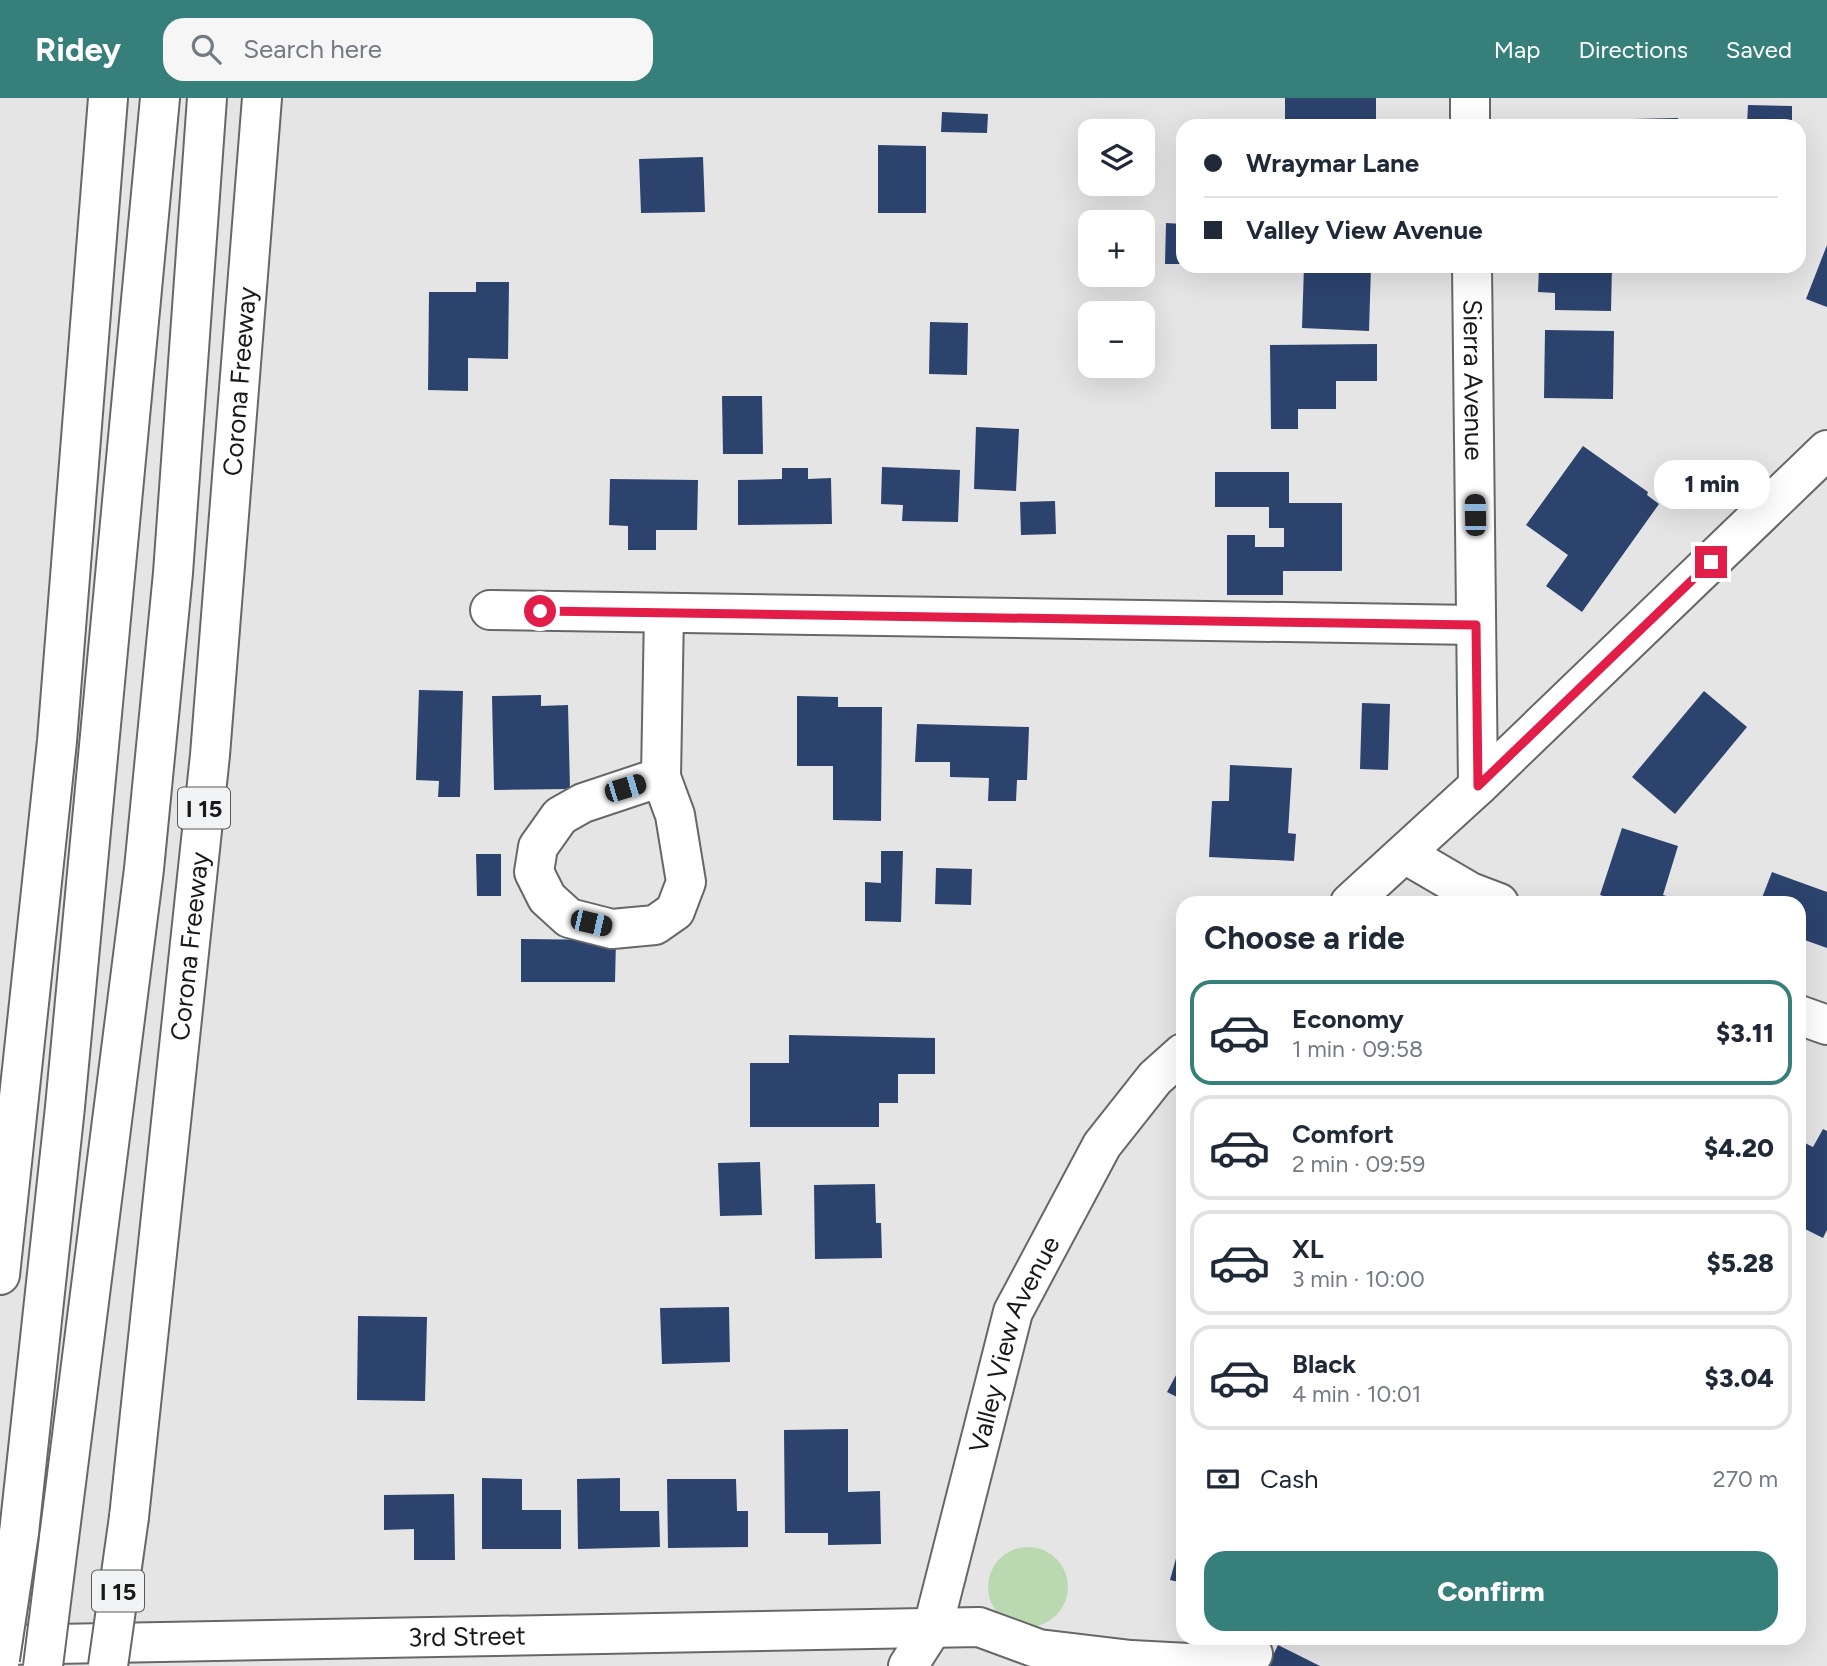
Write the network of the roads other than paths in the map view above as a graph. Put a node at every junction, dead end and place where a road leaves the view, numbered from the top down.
1 (108, 98) edge
2 (160, 98) edge
3 (207, 98) edge
4 (262, 98) edge
5 (1470, 98) edge
6 (1470, 119) edge
7 (1472, 273) edge
8 (1827, 450) edge
9 (490, 610) dead end
10 (664, 613) junction
11 (1476, 625) junction
12 (661, 777) dead end
13 (1478, 786) junction
14 (1405, 854) junction
15 (1358, 896) edge
16 (1481, 896) edge
17 (1806, 1017) edge
18 (1827, 1025) edge
19 (1176, 1059) edge
20 (0, 1275) edge
21 (933, 1627) junction
22 (0, 1645) edge
23 (1253, 1654) dead end
24 (0, 1658) edge
25 (43, 1666) edge
26 (108, 1666) edge
27 (908, 1666) edge

1 - 20 main road
2 - 24 main road, bridge
3 - 25 main road, bridge
4 - 26 main road, Corona Freeway / I 15, bridge
5 - 6 main road
7 - 11 main road, Sierra Avenue
8 - 13 main road
9 - 10 main road
10 - 11 main road
10 - 12 main road
11 - 13 main road, Sierra Avenue
13 - 14 main road
14 - 15 main road
14 - 16 main road
17 - 18 main road
19 - 21 main road, Valley View Avenue
21 - 22 main road, 3rd Street
21 - 23 main road, 3rd Street
21 - 27 main road, Valley View Avenue

